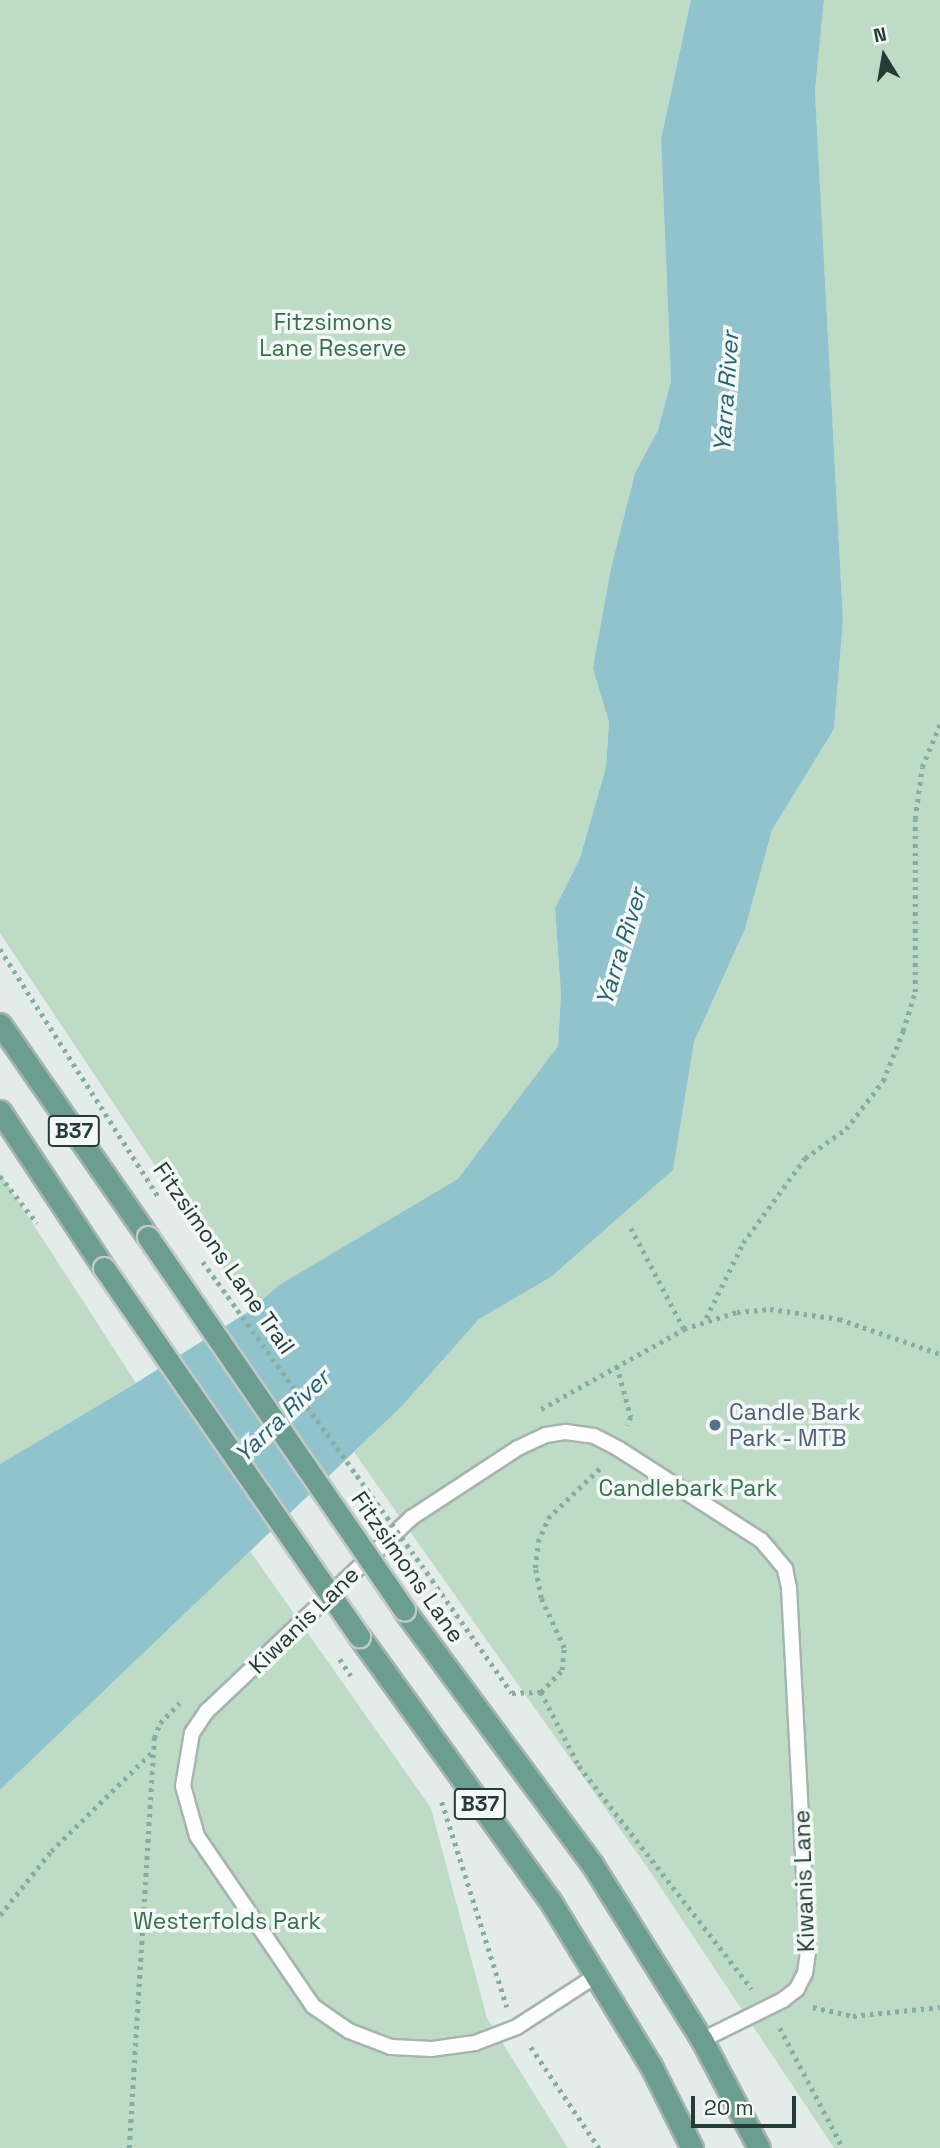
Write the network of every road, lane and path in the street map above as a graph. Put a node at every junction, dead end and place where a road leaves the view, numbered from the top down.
1 (940, 723) edge
2 (0, 948) edge
3 (0, 1024) edge
4 (0, 1111) edge
5 (165, 1208) dead end
6 (631, 1227) dead end
7 (197, 1253) dead end
8 (706, 1319) dead end
9 (839, 1319) dead end
10 (684, 1329) dead end
11 (940, 1354) edge
12 (617, 1366) dead end
13 (619, 1449) junction
14 (351, 1676) dead end
15 (359, 1687) dead end
16 (541, 1692) junction
17 (153, 1752) dead end
18 (433, 1789) dead end
19 (0, 1915) edge
20 (597, 1975) junction
21 (783, 2000) junction
22 (940, 2007) edge
23 (767, 2009) junction
24 (517, 2027) junction
25 (702, 2040) junction
26 (599, 2148) edge
27 (692, 2148) edge
28 (759, 2148) edge
29 (842, 2148) edge

1 - 8 path
2 - 5 path, Fitzsimons Lane Trail
3 - 25 main road, Fitzsimons Lane / B37, bridge
4 - 20 main road, B37, bridge
6 - 10 path
7 - 16 path, Fitzsimons Lane Trail, bridge
9 - 11 path
12 - 13 path
13 - 16 path
13 - 21 lane, Kiwanis Lane
13 - 24 lane, Kiwanis Lane
14 - 15 path
16 - 23 path
17 - 19 path
18 - 24 path
20 - 24 lane, Kiwanis Lane
20 - 27 main road, B37
21 - 22 path
21 - 23 lane, Kiwanis Lane
23 - 25 lane, Kiwanis Lane
23 - 29 path
24 - 26 path
25 - 28 main road, Fitzsimons Lane / B37

